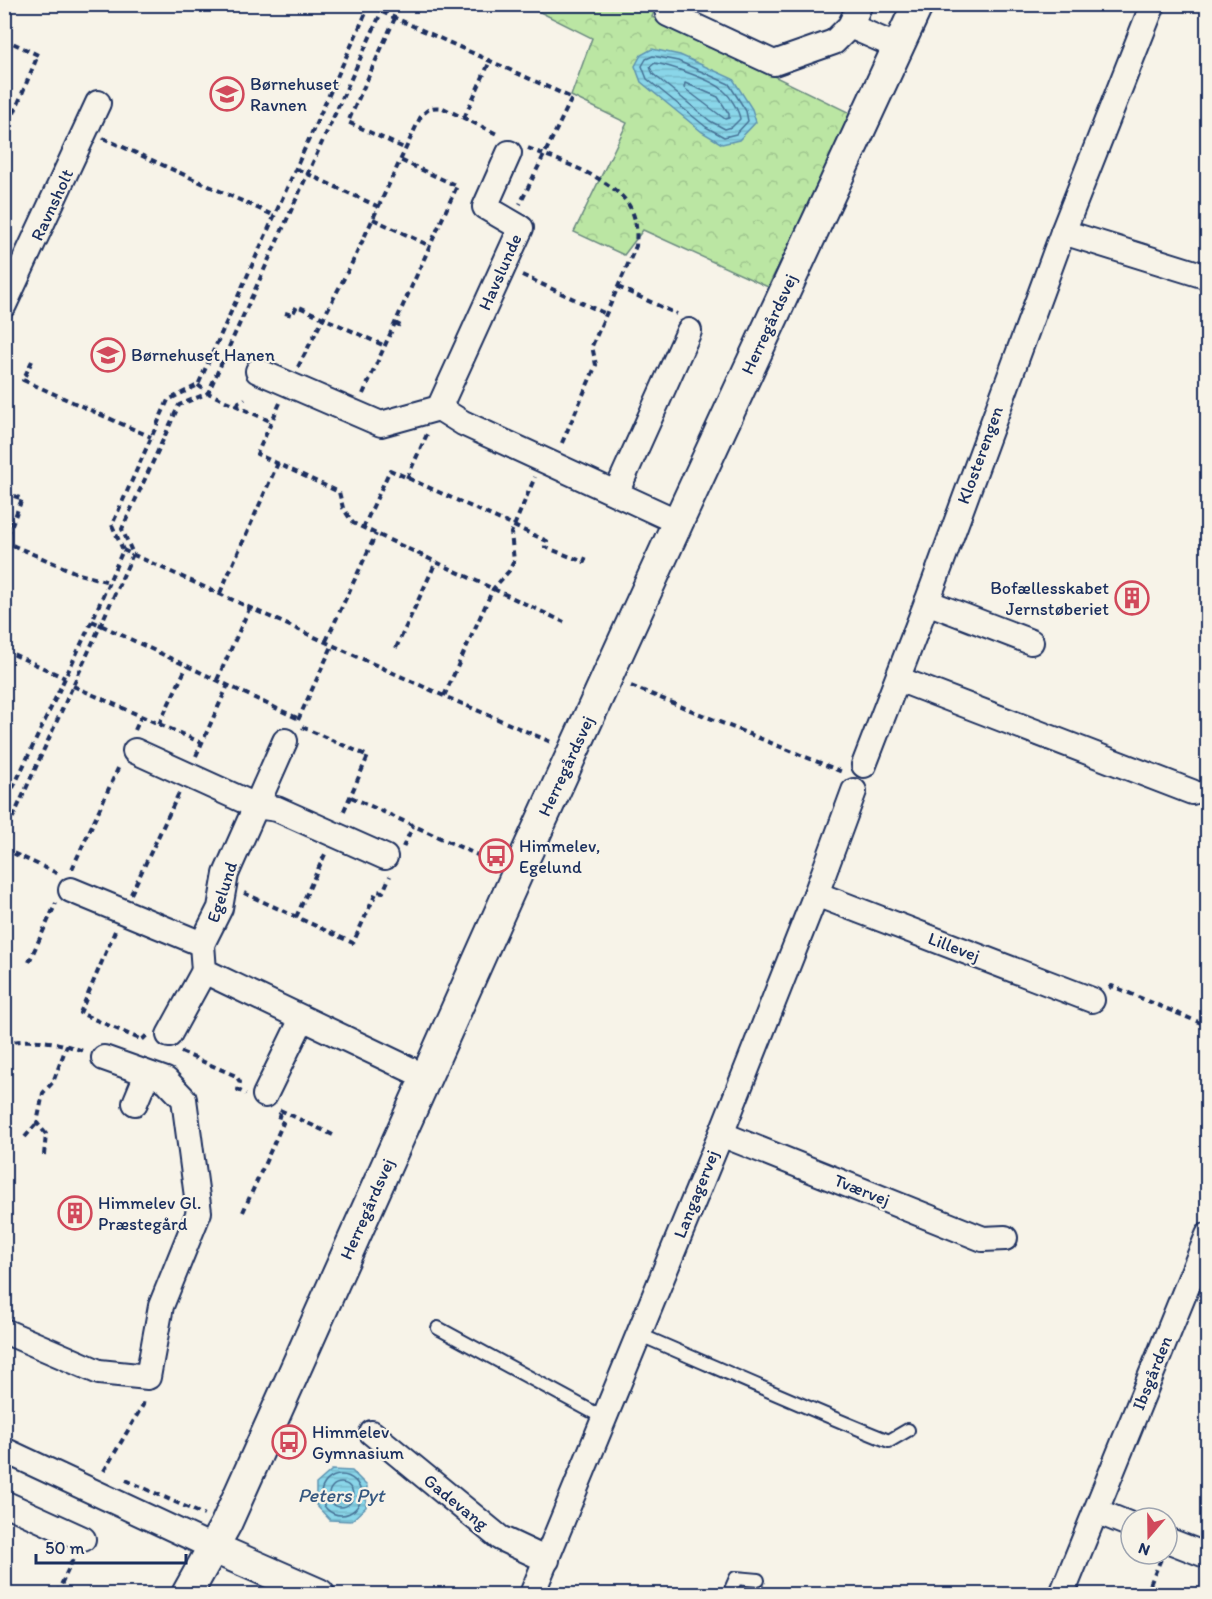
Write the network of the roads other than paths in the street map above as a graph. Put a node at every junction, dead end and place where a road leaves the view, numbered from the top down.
1 (918, 4) edge
2 (1153, 4) edge
3 (668, 14) dead end
4 (855, 15) edge
5 (898, 47) junction
6 (98, 103) dead end
7 (509, 153) dead end
8 (1063, 232) junction
9 (1208, 277) edge
10 (4, 305) edge
11 (689, 331) road end
12 (258, 370) dead end
13 (439, 408) junction
14 (616, 493) junction
15 (678, 522) junction
16 (927, 602) junction
17 (1031, 642) dead end
18 (898, 679) junction
19 (285, 741) dead end
20 (131, 747) road end
21 (855, 777) joint
22 (1192, 792) dead end
23 (256, 806) junction
24 (394, 858) road end
25 (65, 894) road end
26 (816, 894) junction
27 (202, 944) junction
28 (204, 971) junction
29 (1092, 1000) road end
30 (302, 1019) junction
31 (169, 1035) dead end
32 (104, 1058) road end
33 (147, 1074) junction
34 (426, 1077) junction
35 (275, 1097) road end
36 (135, 1103) dead end
37 (721, 1134) junction
38 (1208, 1235) edge
39 (1005, 1238) dead end
40 (1199, 1284) edge
41 (438, 1328) dead end
42 (4, 1331) edge
43 (638, 1334) junction
44 (604, 1418) junction
45 (908, 1430) dead end
46 (372, 1434) dead end
47 (6, 1455) edge
48 (4, 1503) edge
49 (1096, 1511) junction
50 (1119, 1520) edge
51 (83, 1539) road end
52 (1179, 1545) edge
53 (214, 1548) junction
54 (1208, 1556) edge
55 (547, 1560) junction
56 (758, 1580) dead end
57 (187, 1594) edge
58 (319, 1594) edge
59 (532, 1594) edge
60 (729, 1594) edge
61 (1062, 1594) edge

1 - 5 street, Herregårdsvej
2 - 8 street, Klosterengen
3 - 4 street
4 - 5 street
5 - 15 street, Herregårdsvej
6 - 10 street, Ravnsholt
7 - 13 street, Havslunde
8 - 9 street
8 - 16 street, Klosterengen
11 - 14 street
12 - 13 street
13 - 14 street
14 - 15 street
15 - 34 street, Herregårdsvej
16 - 17 street
16 - 18 street, Klosterengen
18 - 21 street, Klosterengen
18 - 22 street
19 - 23 street, Egelund
20 - 23 street
21 - 26 street, Langagervej
23 - 24 street
23 - 27 street, Egelund
25 - 27 street, Egelund
26 - 29 street, Lillevej
26 - 37 street, Langagervej
27 - 28 street, Egelund
28 - 30 street
28 - 31 street
30 - 34 street
30 - 35 street
32 - 33 street
33 - 36 street
33 - 42 street
34 - 53 street, Herregårdsvej
37 - 39 street, Tværvej
37 - 43 street, Langagervej
38 - 40 street, Ibsgården
40 - 49 street, Ibsgården
41 - 44 lane
43 - 44 street, Langagervej
43 - 45 lane
44 - 55 street, Langagervej
46 - 55 street, Gadevang
47 - 53 street
48 - 51 street
49 - 50 street
49 - 61 street, Ibsgården
52 - 54 street
53 - 57 street, Herregårdsvej
53 - 58 street
55 - 59 street, Langagervej
56 - 60 lane

